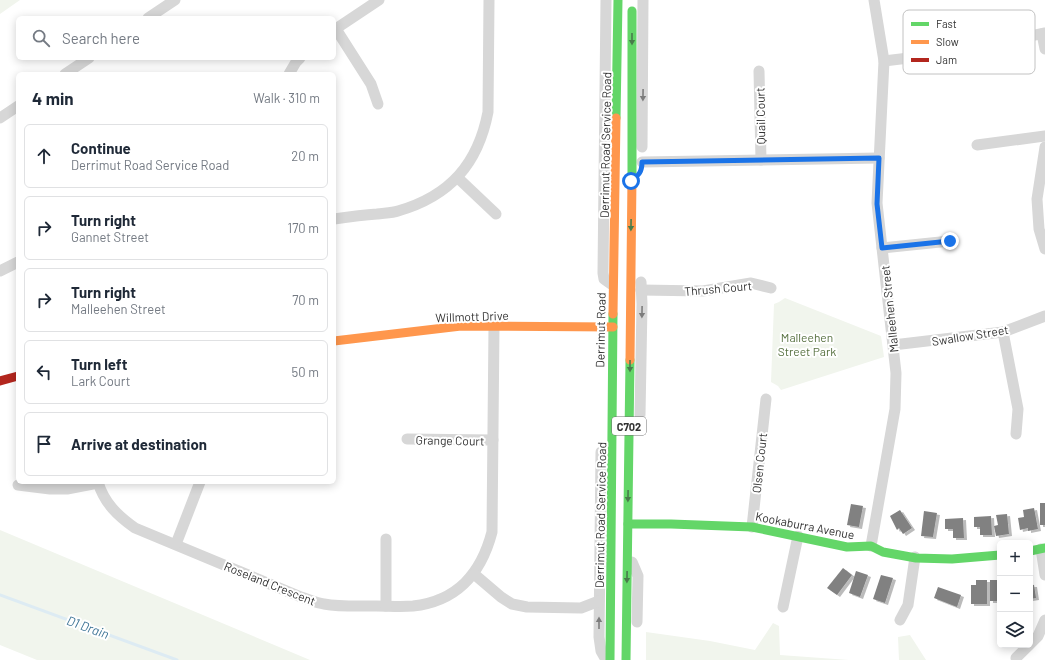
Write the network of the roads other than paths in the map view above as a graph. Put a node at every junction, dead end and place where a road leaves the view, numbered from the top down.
1 (175, 0) edge
2 (379, 0) edge
3 (489, 0) edge
4 (606, 0) edge
5 (618, 0) edge
6 (632, 0) edge
7 (643, 0) edge
8 (874, 0) edge
9 (151, 16) edge
10 (336, 29) edge
11 (336, 32) edge
12 (1043, 33) edge
13 (1045, 49) edge
14 (903, 58) edge
15 (86, 60) edge
16 (298, 60) edge
17 (884, 61) junction
18 (759, 71) dead end
19 (68, 72) edge
20 (290, 72) edge
21 (378, 104) dead end
22 (16, 109) edge
23 (0, 118) edge
24 (1045, 136) edge
25 (977, 145) dead end
26 (1045, 151) edge
27 (632, 157) junction
28 (879, 158) junction
29 (761, 160) junction
30 (642, 162) junction
31 (615, 174) junction
32 (458, 178) junction
33 (631, 186) junction
34 (496, 214) dead end
35 (336, 219) edge
36 (950, 241) dead end
37 (882, 248) junction
38 (1045, 249) edge
39 (16, 263) edge
40 (0, 271) edge
41 (631, 272) junction
42 (613, 286) junction
43 (771, 288) dead end
44 (641, 290) junction
45 (1045, 316) edge
46 (494, 326) junction
47 (613, 327) junction
48 (630, 327) junction
49 (1003, 332) junction
50 (336, 341) edge
51 (893, 345) junction
52 (612, 373) junction
53 (16, 377) edge
54 (0, 381) edge
55 (766, 399) dead end
56 (1016, 434) dead end
57 (407, 439) dead end
58 (493, 440) junction
59 (629, 479) junction
60 (89, 484) edge
61 (99, 484) edge
62 (199, 484) edge
63 (18, 485) dead end
64 (611, 524) junction
65 (628, 524) junction
66 (752, 527) junction
67 (798, 536) junction
68 (386, 539) dead end
69 (176, 544) junction
70 (871, 546) junction
71 (1043, 549) edge
72 (628, 550) joint
73 (1033, 551) edge
74 (997, 556) edge
75 (915, 557) junction
76 (474, 574) junction
77 (1045, 575) edge
78 (599, 601) junction
79 (386, 606) junction
80 (783, 607) dead end
81 (900, 620) dead end
82 (1045, 620) edge
83 (1033, 642) edge
84 (626, 646) joint
85 (1027, 648) edge
86 (1016, 658) dead end
87 (606, 660) edge
88 (610, 660) edge
89 (626, 660) edge

1 - 9 street
2 - 10 street
3 - 32 street
4 - 42 street, Derrimut Road Service Road
5 - 31 main road, Derrimut Road / C702
6 -> 27 main road, C702
7 -> 30 street
8 - 17 street, Malleehen Street
11 - 21 street
12 - 13 street
14 - 17 street
15 - 19 street
16 - 20 street
17 - 28 street, Malleehen Street
18 - 29 street, Quail Court
22 - 23 street
24 - 25 street
26 - 38 street
27 - 31 main road
27 - 33 main road, C702
28 - 29 street
28 - 37 street, Malleehen Street
29 - 30 street
30 - 33 street
31 - 42 main road, Derrimut Road / C702
32 - 34 street
32 - 35 street
33 -> 41 main road, C702
33 - 44 street
36 - 37 street
37 - 51 street, Malleehen Street
39 - 40 street
41 - 42 main road
41 - 48 main road, C702
42 - 47 main road, Derrimut Road / C702
43 - 44 street, Thrush Court
44 -> 59 street
45 - 49 street, Swallow Street
46 - 47 main road, Willmott Drive
46 - 50 main road, Willmott Drive
46 - 58 street, Roseland Crescent
47 - 48 main road, Willmott Drive
47 - 52 main road, Derrimut Road / C702
48 -> 59 main road, C702
49 - 51 street, Swallow Street
49 - 56 street
51 - 70 street, Malleehen Street
52 - 64 main road, Derrimut Road / C702
52 - 78 street, Derrimut Road Service Road
53 - 54 main road
55 - 66 street, Olsen Court
57 - 58 street, Grange Court
58 - 76 street, Roseland Crescent
59 -> 65 main road, C702
60 - 63 street
61 - 69 street, Roseland Crescent
62 - 69 street
64 - 65 main road, Kookaburra Avenue
64 - 88 main road, Derrimut Road / C702
65 - 66 main road, Kookaburra Avenue
65 - 72 main road, C702
66 - 67 main road, Kookaburra Avenue
67 - 70 main road, Kookaburra Avenue
67 - 80 street
68 - 79 street
69 - 79 street, Roseland Crescent
70 - 75 main road, Kookaburra Avenue
71 - 73 main road
71 - 77 street
72 -> 84 street
74 - 75 main road, Kookaburra Avenue
75 - 81 street
76 - 78 street
76 - 79 street, Roseland Crescent
87 -> 78 street, Derrimut Road Service Road
82 - 83 street
84 - 89 main road
85 - 86 street

